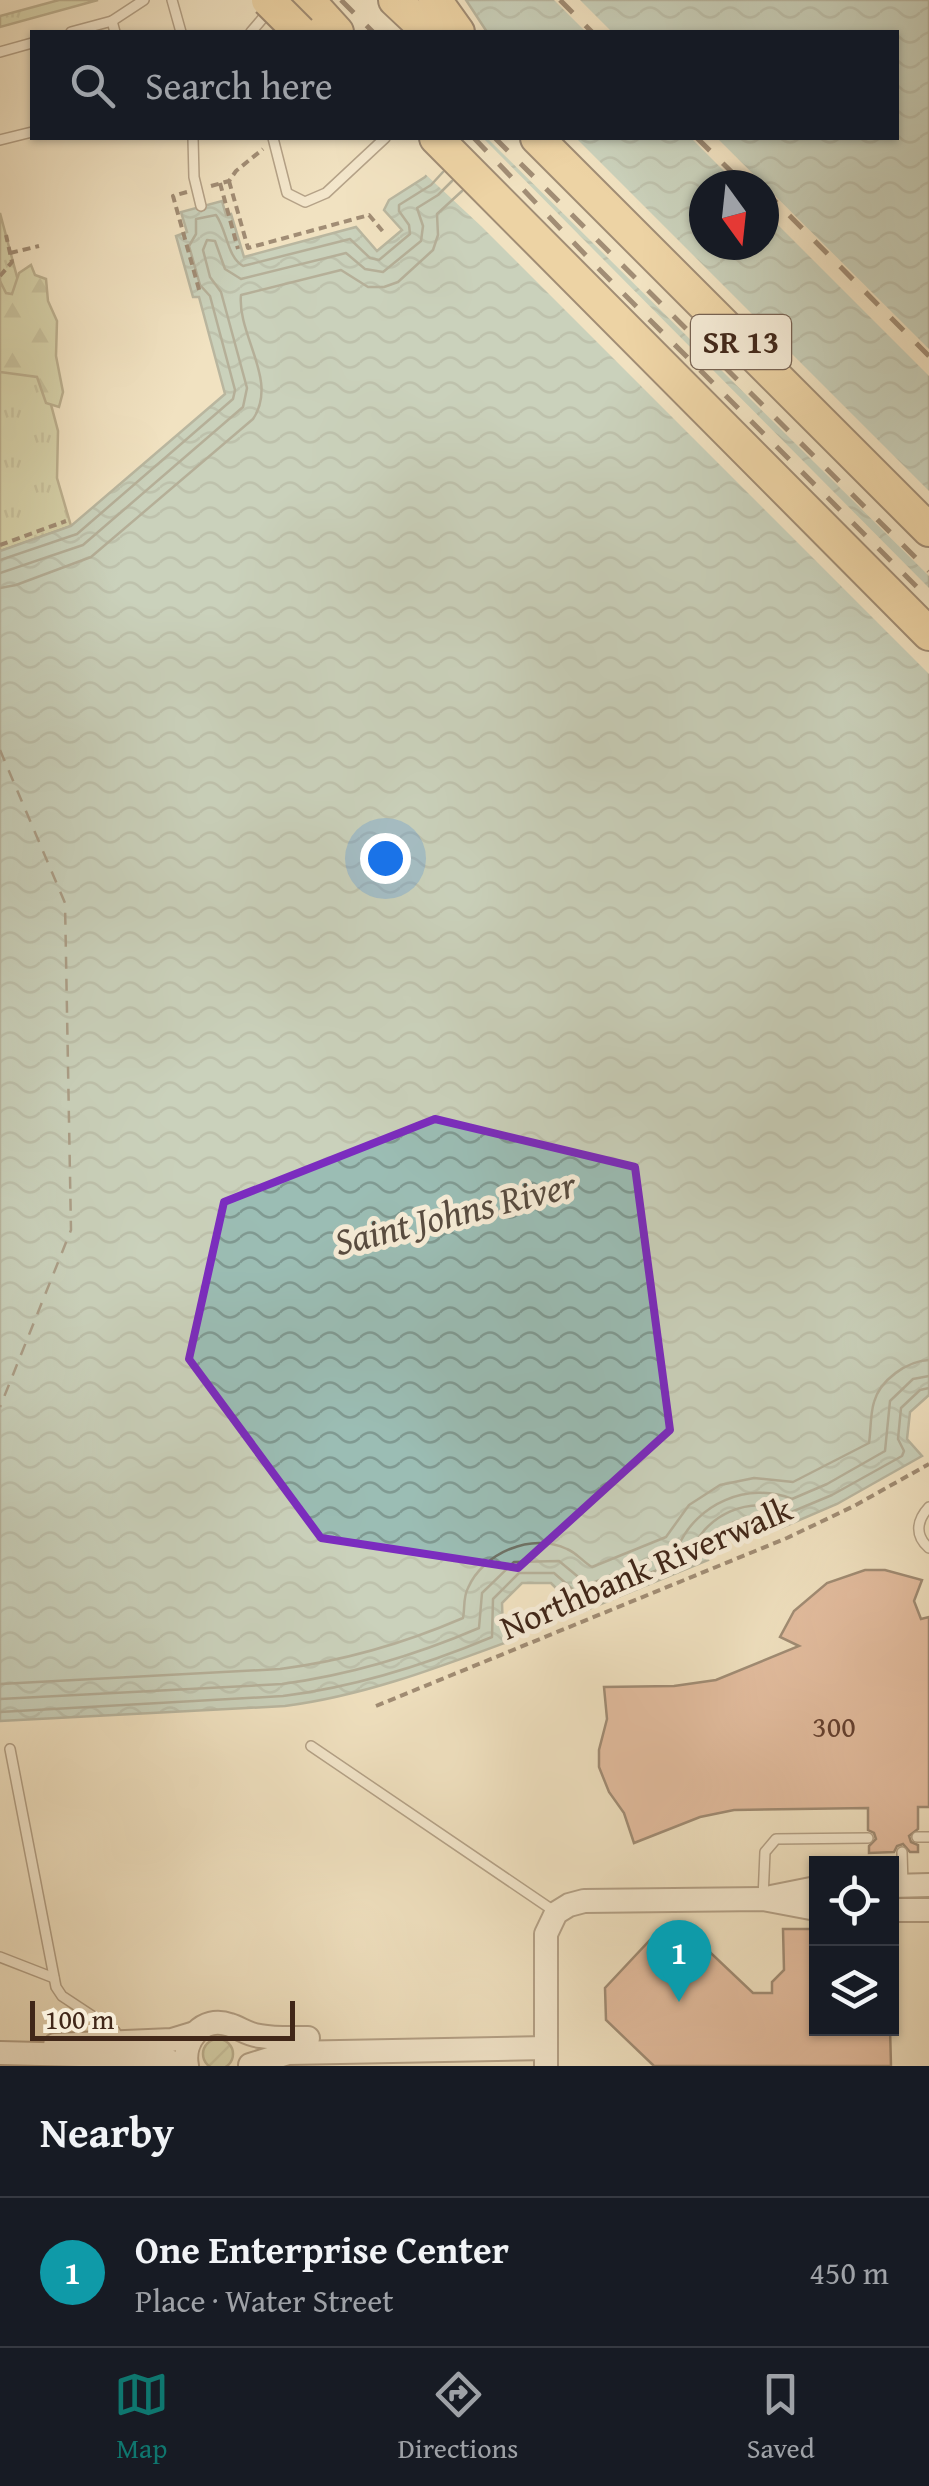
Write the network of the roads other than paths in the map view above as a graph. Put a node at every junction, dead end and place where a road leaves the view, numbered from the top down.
1 (144, 0) edge
2 (172, 0) edge
3 (268, 0) edge
4 (280, 0) edge
5 (308, 0) edge
6 (395, 0) edge
7 (431, 15) edge
8 (112, 21) junction
9 (78, 30) edge
10 (114, 30) edge
11 (180, 30) edge
12 (252, 30) edge
13 (298, 30) edge
14 (335, 30) edge
15 (455, 30) edge
16 (30, 44) edge
17 (0, 52) edge
18 (30, 132) edge
19 (0, 140) edge
20 (193, 140) edge
21 (273, 140) edge
22 (383, 140) edge
23 (424, 140) edge
24 (438, 140) edge
25 (544, 143) edge
26 (201, 206) dead end
27 (502, 206) junction
28 (929, 530) edge
29 (929, 634) edge
30 (929, 1507) edge
31 (929, 1548) edge
32 (312, 1746) dead end
33 (10, 1750) dead end
34 (868, 1838) dead end
35 (902, 1852) dead end
36 (899, 1872) edge
37 (929, 1885) edge
38 (899, 1886) edge
39 (809, 1890) edge
40 (763, 1900) junction
41 (809, 1908) edge
42 (899, 1910) edge
43 (929, 1910) edge
44 (556, 1913) junction
45 (0, 1957) edge
46 (54, 1978) junction
47 (241, 2031) junction
48 (195, 2033) junction
49 (120, 2040) junction
50 (420, 2048) junction
51 (9, 2052) edge
52 (546, 2057) edge
53 (140, 2062) edge
54 (184, 2066) edge
55 (250, 2066) edge

1 - 8 lane
2 - 11 lane
3 - 13 highway, bridge
4 - 12 lane
5 - 14 highway
6 - 7 highway
7 - 15 highway
8 - 9 lane
8 - 10 lane
16 - 17 lane
18 - 19 lane
20 - 26 lane
21 - 22 lane
23 - 27 highway, SR 13
24 - 27 highway
25 - 28 highway, SR 13
27 - 29 highway, SR 13
30 - 31 lane
32 - 44 lane
33 - 46 lane
34 - 40 lane
35 - 36 lane
37 - 38 street
39 - 40 street
40 - 41 street
40 - 44 street
42 - 43 street
44 - 52 street
45 - 46 lane
46 - 49 lane
47 - 48 street
47 - 50 street
47 - 55 street
48 - 49 street
48 - 54 street
49 - 51 street
50 - 52 street
50 - 55 street
51 - 53 street
53 - 54 street

